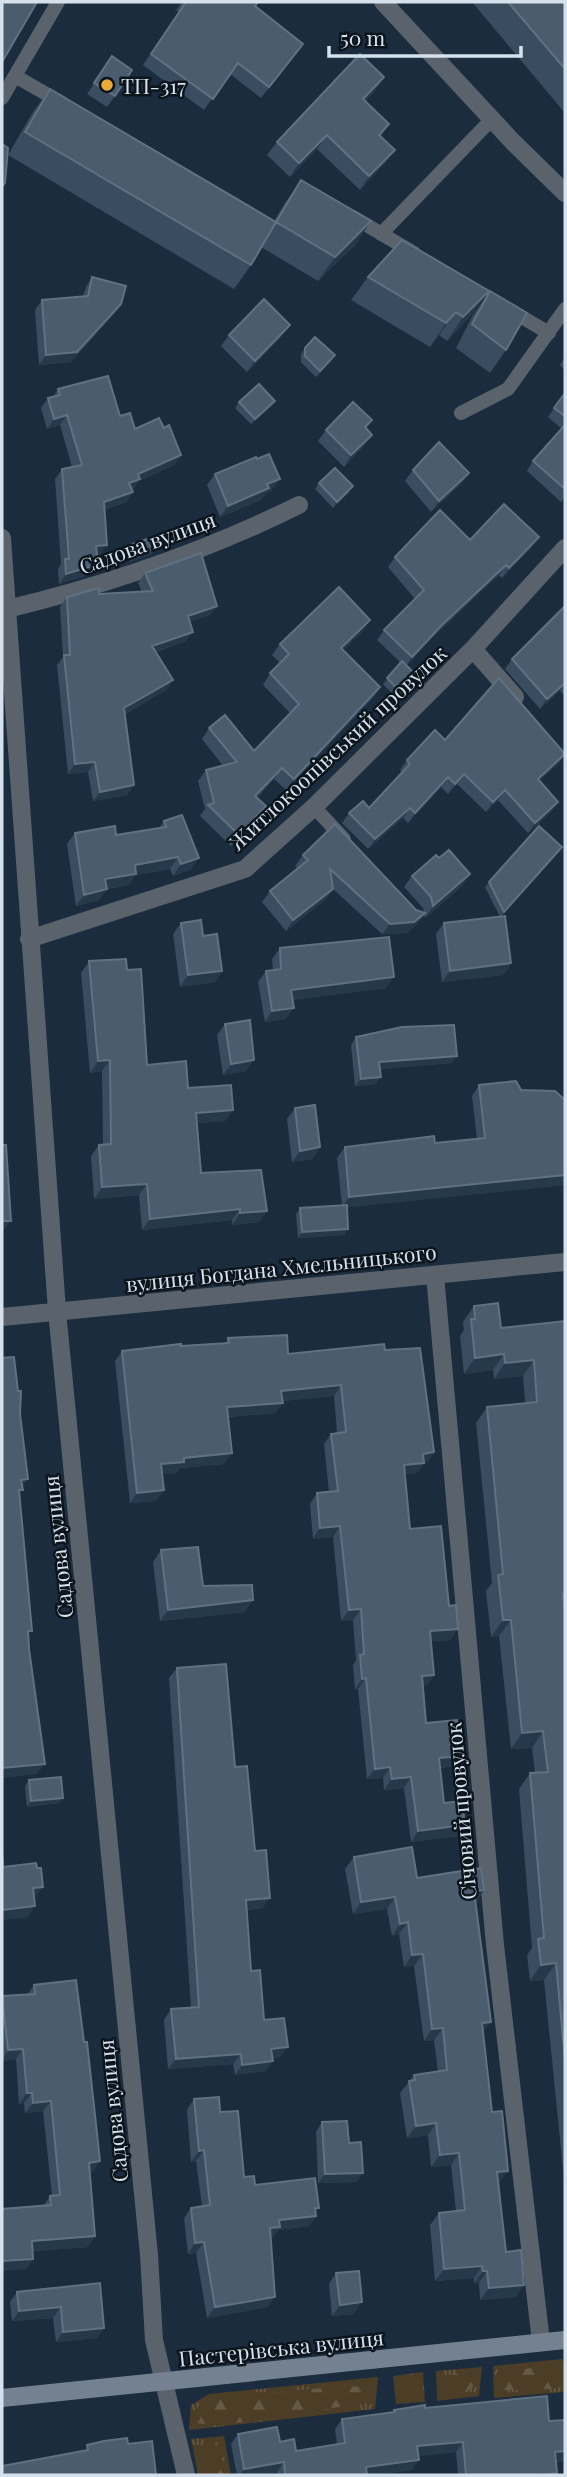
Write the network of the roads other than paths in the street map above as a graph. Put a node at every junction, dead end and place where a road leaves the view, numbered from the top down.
1 (58, 2) edge
2 (383, 2) edge
3 (15, 76) junction
4 (2, 98) edge
5 (74, 110) edge
6 (492, 119) junction
7 (565, 193) edge
8 (338, 208) edge
9 (381, 234) junction
10 (429, 262) edge
11 (501, 305) edge
12 (565, 309) edge
13 (549, 333) junction
14 (461, 413) dead end
15 (299, 505) dead end
16 (2, 538) edge
17 (565, 548) edge
18 (7, 609) junction
19 (473, 649) junction
20 (528, 713) edge
21 (314, 807) junction
22 (359, 855) edge
23 (29, 939) junction
24 (565, 1262) edge
25 (435, 1275) junction
26 (57, 1311) junction
27 (2, 1317) edge
28 (565, 2340) edge
29 (541, 2342) junction
30 (164, 2382) junction
31 (2, 2398) edge
32 (186, 2475) edge

1 - 3 lane
2 - 6 street
3 - 4 lane
3 - 5 lane
6 - 7 street
6 - 9 lane
8 - 9 lane
9 - 10 lane
11 - 13 lane
12 - 13 lane
13 - 14 lane
15 - 18 street, Садова вулиця
16 - 18 street, Садова вулиця
17 - 19 street, Житлокоопівський провулок
18 - 23 street, Садова вулиця
19 - 20 street, Житлокоопівський провулок
19 - 21 street, Житлокоопівський провулок
21 - 22 lane
21 - 23 street, Житлокоопівський провулок
23 - 26 street, Садова вулиця
24 - 25 street, вулиця Богдана Хмельницького
25 - 26 street, вулиця Богдана Хмельницького
25 - 29 street, Січовий провулок
26 - 27 street, вулиця Богдана Хмельницького
26 - 30 street, Садова вулиця
28 - 29 main road, Пастерівська вулиця
29 - 30 main road, Пастерівська вулиця
30 - 31 main road, Пастерівська вулиця
30 - 32 street, Садова вулиця

